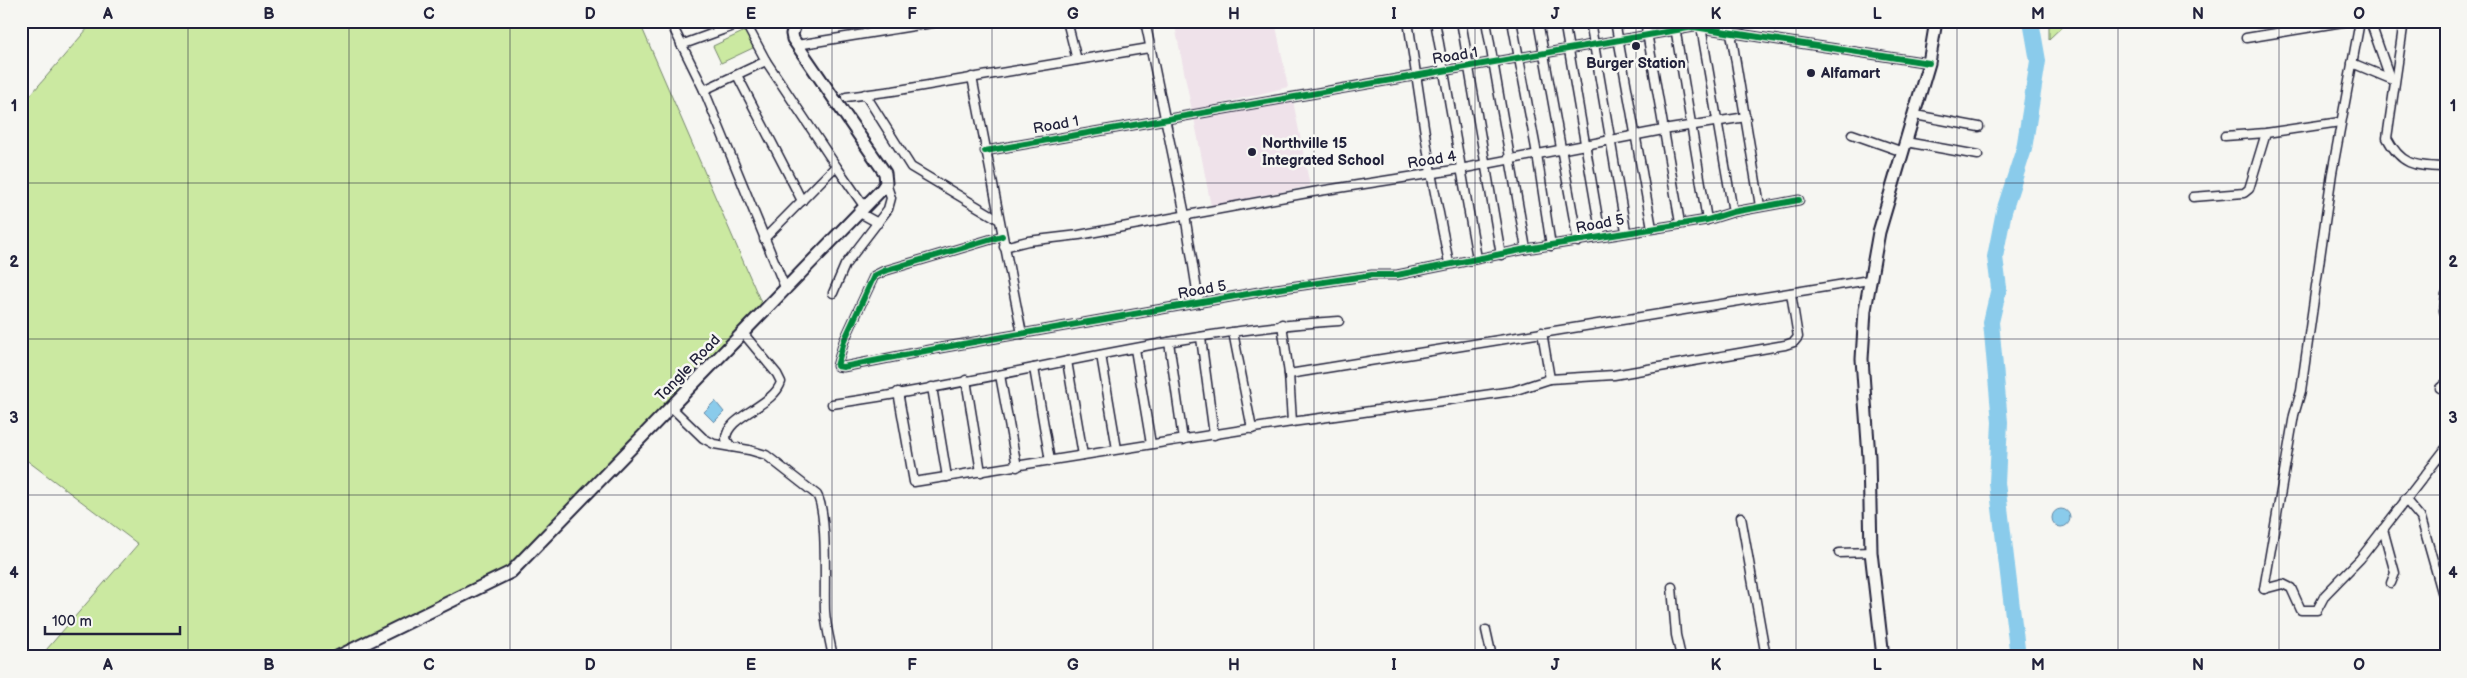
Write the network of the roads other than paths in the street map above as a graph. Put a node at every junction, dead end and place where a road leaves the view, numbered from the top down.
1 (670, 21) edge
2 (944, 21) edge
3 (1067, 21) edge
4 (1145, 21) edge
5 (1408, 21) edge
6 (1435, 21) edge
7 (1460, 21) edge
8 (1486, 21) edge
9 (1512, 21) edge
10 (1538, 21) edge
11 (1564, 21) edge
12 (1590, 21) edge
13 (1615, 21) edge
14 (1645, 21) edge
15 (1674, 21) edge
16 (1729, 21) edge
17 (1936, 21) edge
18 (2349, 21) edge
19 (2360, 21) edge
20 (2370, 21) edge
21 (2404, 21) edge
22 (746, 22) edge
23 (793, 24) edge
24 (726, 25) edge
25 (1701, 25) edge
26 (1676, 31) junction
27 (1730, 32) junction
28 (1648, 35) junction
29 (2246, 38) dead end
30 (1618, 40) junction
31 (1594, 44) junction
32 (680, 45) junction
33 (797, 45) junction
34 (1150, 48) junction
35 (1568, 50) junction
36 (1544, 54) junction
37 (1519, 58) junction
38 (1077, 60) junction
39 (766, 61) junction
40 (1492, 62) junction
41 (1929, 63) junction
42 (2352, 63) junction
43 (1467, 66) junction
44 (1444, 70) junction
45 (1417, 74) junction
46 (737, 75) junction
47 (972, 77) junction
48 (2393, 81) junction
49 (704, 90) junction
50 (865, 94) junction
51 (846, 97) dead end
52 (1915, 115) junction
53 (1746, 117) junction
54 (1165, 118) junction
55 (1718, 122) junction
56 (2340, 122) junction
57 (1692, 126) junction
58 (1979, 127) dead end
59 (1662, 130) junction
60 (2266, 133) junction
61 (1852, 134) dead end
62 (2225, 136) dead end
63 (1637, 137) junction
64 (1612, 141) junction
65 (1586, 146) junction
66 (1904, 147) junction
67 (1562, 150) junction
68 (985, 151) junction
69 (1537, 154) junction
70 (1978, 155) dead end
71 (1510, 159) junction
72 (1484, 164) junction
73 (836, 166) junction
74 (1460, 169) junction
75 (2446, 170) edge
76 (1431, 173) junction
77 (886, 183) junction
78 (2193, 198) dead end
79 (1799, 200) dead end
80 (802, 202) junction
81 (1760, 206) junction
82 (861, 209) junction
83 (1733, 212) junction
84 (1185, 215) junction
85 (998, 220) junction
86 (1707, 220) junction
87 (878, 223) junction
88 (1680, 223) junction
89 (1652, 228) junction
90 (1626, 231) junction
91 (1002, 236) junction
92 (1601, 236) junction
93 (764, 239) junction
94 (1578, 242) junction
95 (1550, 246) junction
96 (1004, 247) junction
97 (1526, 248) junction
98 (1501, 255) junction
99 (1477, 258) junction
100 (1449, 263) junction
101 (1869, 280) junction
102 (786, 290) junction
103 (833, 293) dead end
104 (1791, 293) junction
105 (2446, 294) edge
106 (1199, 303) junction
107 (2446, 315) edge
108 (1339, 321) dead end
109 (1282, 324) junction
110 (1233, 332) junction
111 (1542, 332) junction
112 (743, 333) junction
113 (1022, 334) junction
114 (1200, 338) junction
115 (1169, 342) junction
116 (1135, 348) junction
117 (1101, 356) junction
118 (1067, 361) junction
119 (1034, 368) junction
120 (1289, 374) junction
121 (1000, 375) junction
122 (1550, 379) junction
123 (966, 380) junction
124 (932, 387) junction
125 (898, 392) junction
126 (832, 404) dead end
127 (671, 407) junction
128 (1292, 422) junction
129 (1252, 429) junction
130 (1214, 435) junction
131 (1183, 440) junction
132 (1151, 444) junction
133 (731, 447) junction
134 (2446, 448) edge
135 (1117, 449) junction
136 (1083, 455) junction
137 (1050, 461) junction
138 (1016, 467) junction
139 (981, 472) junction
140 (947, 477) junction
141 (2405, 499) junction
142 (1741, 517) dead end
143 (2383, 529) junction
144 (1871, 552) junction
145 (1839, 553) dead end
146 (2391, 583) dead end
147 (1672, 587) dead end
148 (2446, 606) edge
149 (1486, 630) dead end
150 (337, 657) edge
151 (833, 657) edge
152 (1492, 657) edge
153 (1682, 657) edge
154 (1766, 657) edge
155 (1883, 657) edge

1 - 32 street
2 - 33 street
3 - 38 street
4 - 34 street
5 - 45 street
6 - 44 street
7 - 43 street
8 - 40 street
9 - 37 street
10 - 36 street
11 - 35 street
12 - 31 street
13 - 30 street
14 - 28 street
15 - 26 street
16 - 27 street
17 - 41 street
18 - 29 street
19 - 42 street
20 - 48 street
21 - 48 street
22 - 24 street
22 - 39 street
23 - 33 street
24 - 32 street
25 - 26 street, Road 1
25 - 27 street, Road 1
25 - 55 street
26 - 28 street, Road 1
26 - 57 street
27 - 41 street, Road 1
27 - 53 street
28 - 30 street, Road 1
28 - 59 street
30 - 31 street, Road 1
30 - 63 street
31 - 35 street, Road 1
31 - 64 street
32 - 49 street
33 - 77 street
34 - 38 street
34 - 54 street
35 - 36 street, Road 1
35 - 65 street
36 - 37 street, Road 1
36 - 67 street
37 - 40 street, Road 1
37 - 69 street
38 - 47 street
39 - 46 street
39 - 73 street
40 - 43 street, Road 1
40 - 71 street
41 - 52 street
42 - 48 street
42 - 56 street
43 - 44 street, Road 1
43 - 72 street
44 - 45 street, Road 1
44 - 74 street
45 - 54 street, Road 1
45 - 76 street
46 - 49 street
46 - 80 street
47 - 50 street
47 - 68 street
48 - 75 street
49 - 93 street
50 - 51 street
50 - 85 street
52 - 58 street
52 - 66 street
53 - 55 street, Road 4
53 - 81 street
54 - 68 street, Road 1
54 - 84 street
55 - 57 street, Road 4
55 - 83 street
56 - 60 street
56 - 143 street
57 - 59 street, Road 4
57 - 86 street
59 - 63 street, Road 4
59 - 88 street
60 - 62 street
60 - 78 street
61 - 66 street
63 - 64 street, Road 4
63 - 89 street
64 - 65 street, Road 4
64 - 90 street
65 - 67 street, Road 4
65 - 92 street
66 - 70 street
66 - 101 street
67 - 69 street, Road 4
67 - 94 street
68 - 85 street
69 - 71 street, Road 4
69 - 95 street
71 - 72 street, Road 4
71 - 97 street
72 - 74 street, Road 4
72 - 98 street
73 - 80 street
73 - 82 street
74 - 76 street, Road 4
74 - 99 street
76 - 84 street, Road 4
76 - 100 street
77 - 82 street, Tangle Road
77 - 87 street
79 - 81 street, Road 5
80 - 93 street
81 - 83 street, Road 5
82 - 87 street
82 - 102 street, Tangle Road
83 - 86 street, Road 5
84 - 96 street, Road 4
84 - 106 street
85 - 91 street
86 - 88 street, Road 5
87 - 103 street
88 - 89 street, Road 5
89 - 90 street, Road 5
90 - 92 street, Road 5
91 - 96 street
91 - 113 street, Road 5
92 - 94 street, Road 5
93 - 102 street
94 - 95 street, Road 5
95 - 97 street, Road 5
96 - 113 street
97 - 98 street, Road 5
98 - 99 street, Road 5
99 - 100 street, Road 5
100 - 106 street, Road 5
101 - 104 street
101 - 144 street
102 - 112 street, Tangle Road
104 - 111 street
104 - 122 street
105 - 107 street
106 - 113 street, Road 5
108 - 109 street
109 - 110 street
109 - 120 street
110 - 114 street
110 - 129 street
111 - 120 street
111 - 122 street
112 - 127 street, Tangle Road
112 - 133 street
114 - 115 street
114 - 130 street
115 - 116 street
115 - 131 street
116 - 117 street
116 - 132 street
117 - 118 street
117 - 135 street
118 - 119 street
118 - 136 street
119 - 121 street
119 - 137 street
120 - 128 street
121 - 123 street
121 - 138 street
122 - 128 street
123 - 124 street
123 - 139 street
124 - 125 street
124 - 140 street
125 - 126 street
125 - 140 street
127 - 133 street
127 - 150 street, Tangle Road
128 - 129 street
129 - 130 street
130 - 131 street
131 - 132 street
132 - 135 street
133 - 151 street
134 - 141 street
135 - 136 street
136 - 137 street
137 - 138 street
138 - 139 street
139 - 140 street
141 - 143 street
141 - 148 street
142 - 154 street
143 - 146 street
144 - 145 street
144 - 155 street
147 - 153 street
149 - 152 street

